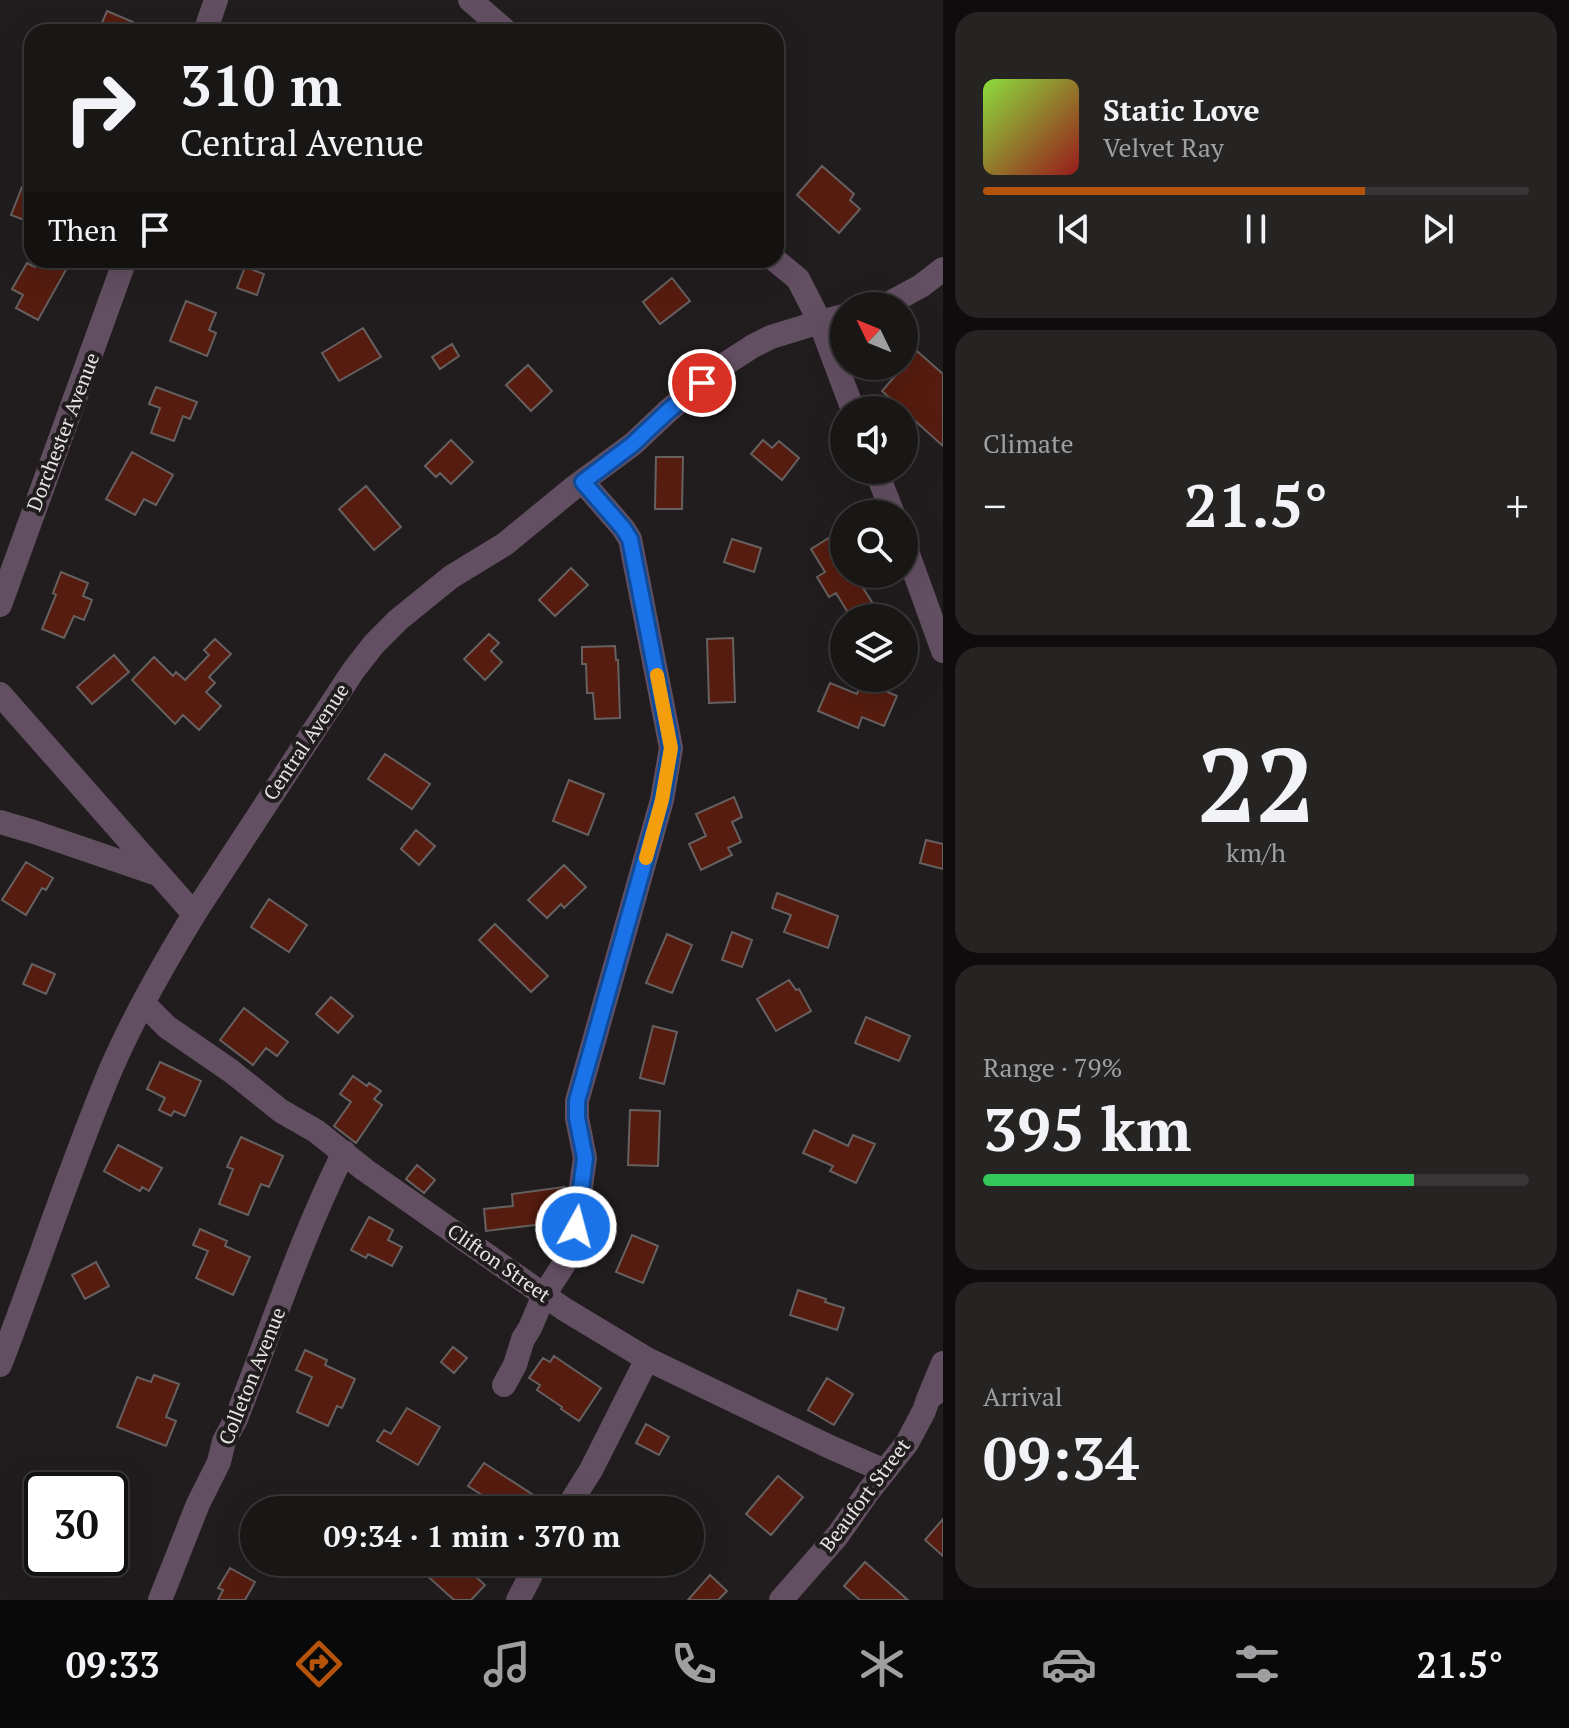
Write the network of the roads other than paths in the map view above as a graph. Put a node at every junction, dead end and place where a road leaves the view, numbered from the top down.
1 (216, 0) edge
2 (470, 0) edge
3 (208, 24) edge
4 (498, 24) edge
5 (784, 267) edge
6 (122, 268) edge
7 (943, 269) edge
8 (910, 292) edge
9 (830, 320) edge
10 (820, 322) junction
11 (848, 396) edge
12 (583, 482) junction
13 (918, 580) edge
14 (0, 605) edge
15 (943, 651) edge
16 (0, 694) edge
17 (0, 822) edge
18 (159, 875) junction
19 (194, 914) junction
20 (144, 1004) junction
21 (344, 1152) junction
22 (544, 1295) junction
23 (647, 1359) junction
24 (943, 1363) edge
25 (0, 1365) edge
26 (504, 1385) dead end
27 (936, 1393) edge
28 (885, 1471) junction
29 (575, 1496) edge
30 (530, 1576) edge
31 (160, 1600) edge
32 (518, 1600) edge
33 (781, 1600) edge

1 - 3 street
2 - 4 street
5 - 10 street
6 - 14 street, Dorchester Avenue
7 - 8 street
9 - 10 street, Central Avenue
10 - 11 street
10 - 12 street, Central Avenue
12 - 19 street, Central Avenue
12 - 22 street
13 - 15 street
16 - 18 street
17 - 18 street
18 - 19 street
19 - 20 street, Central Avenue
20 - 21 street, Clifton Street
20 - 25 street, Central Avenue
21 - 22 street, Clifton Street
21 - 31 street, Colleton Avenue
22 - 23 street, Clifton Street
22 - 26 street
23 - 28 street, Clifton Street
23 - 29 street
24 - 27 street, Beaufort Street
27 - 28 street, Beaufort Street
28 - 33 street, Beaufort Street
30 - 32 street

